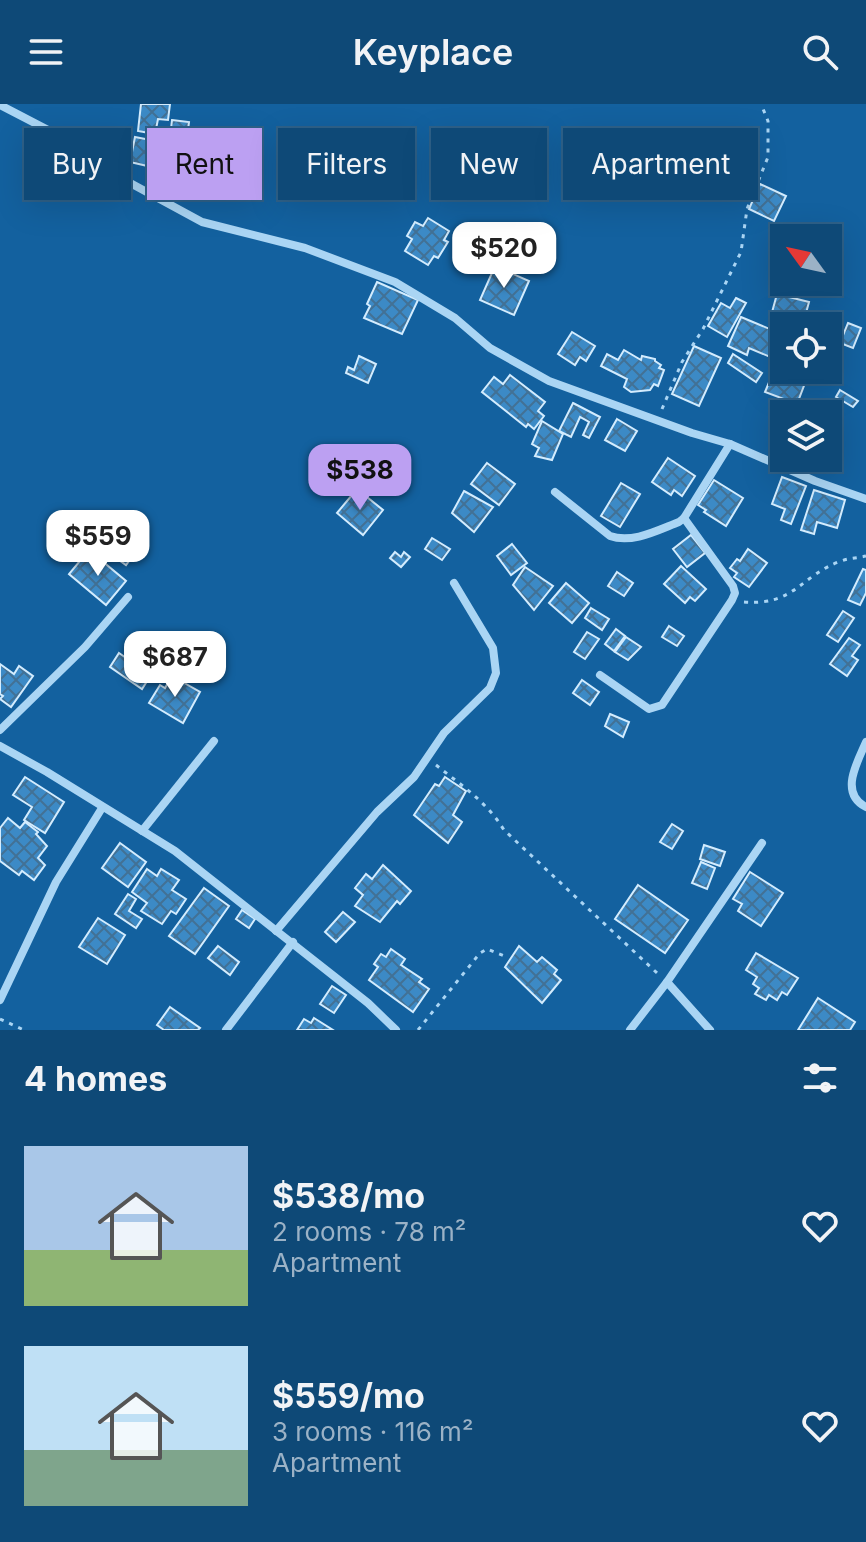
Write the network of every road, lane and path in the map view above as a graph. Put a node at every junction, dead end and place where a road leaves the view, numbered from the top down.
1 (761, 104) edge
2 (0, 105) edge
3 (658, 420) junction
4 (730, 444) junction
5 (555, 492) dead end
6 (866, 499) edge
7 (684, 518) junction
8 (866, 556) edge
9 (454, 583) dead end
10 (128, 597) dead end
11 (732, 600) junction
12 (600, 675) dead end
13 (0, 730) edge
14 (214, 741) dead end
15 (866, 742) edge
16 (0, 746) edge
17 (426, 758) junction
18 (866, 807) edge
19 (102, 808) junction
20 (142, 831) junction
21 (762, 843) dead end
22 (276, 931) junction
23 (293, 942) junction
24 (507, 957) dead end
25 (667, 982) junction
26 (0, 1000) edge
27 (0, 1019) edge
28 (24, 1030) edge
29 (226, 1030) edge
30 (396, 1030) edge
31 (418, 1030) edge
32 (630, 1030) edge
33 (710, 1030) edge

1 - 3 path
2 - 3 street
3 - 4 street
4 - 6 street
4 - 7 street
5 - 7 street
7 - 11 street
8 - 11 path
9 - 17 street
10 - 13 street
11 - 12 street
14 - 20 street
15 - 18 street
16 - 19 street
17 - 22 street
17 - 25 path
19 - 20 street
19 - 26 street
20 - 22 street
21 - 25 street
22 - 23 street
23 - 29 street
23 - 30 street
24 - 31 path
25 - 32 street
25 - 33 street
27 - 28 path

